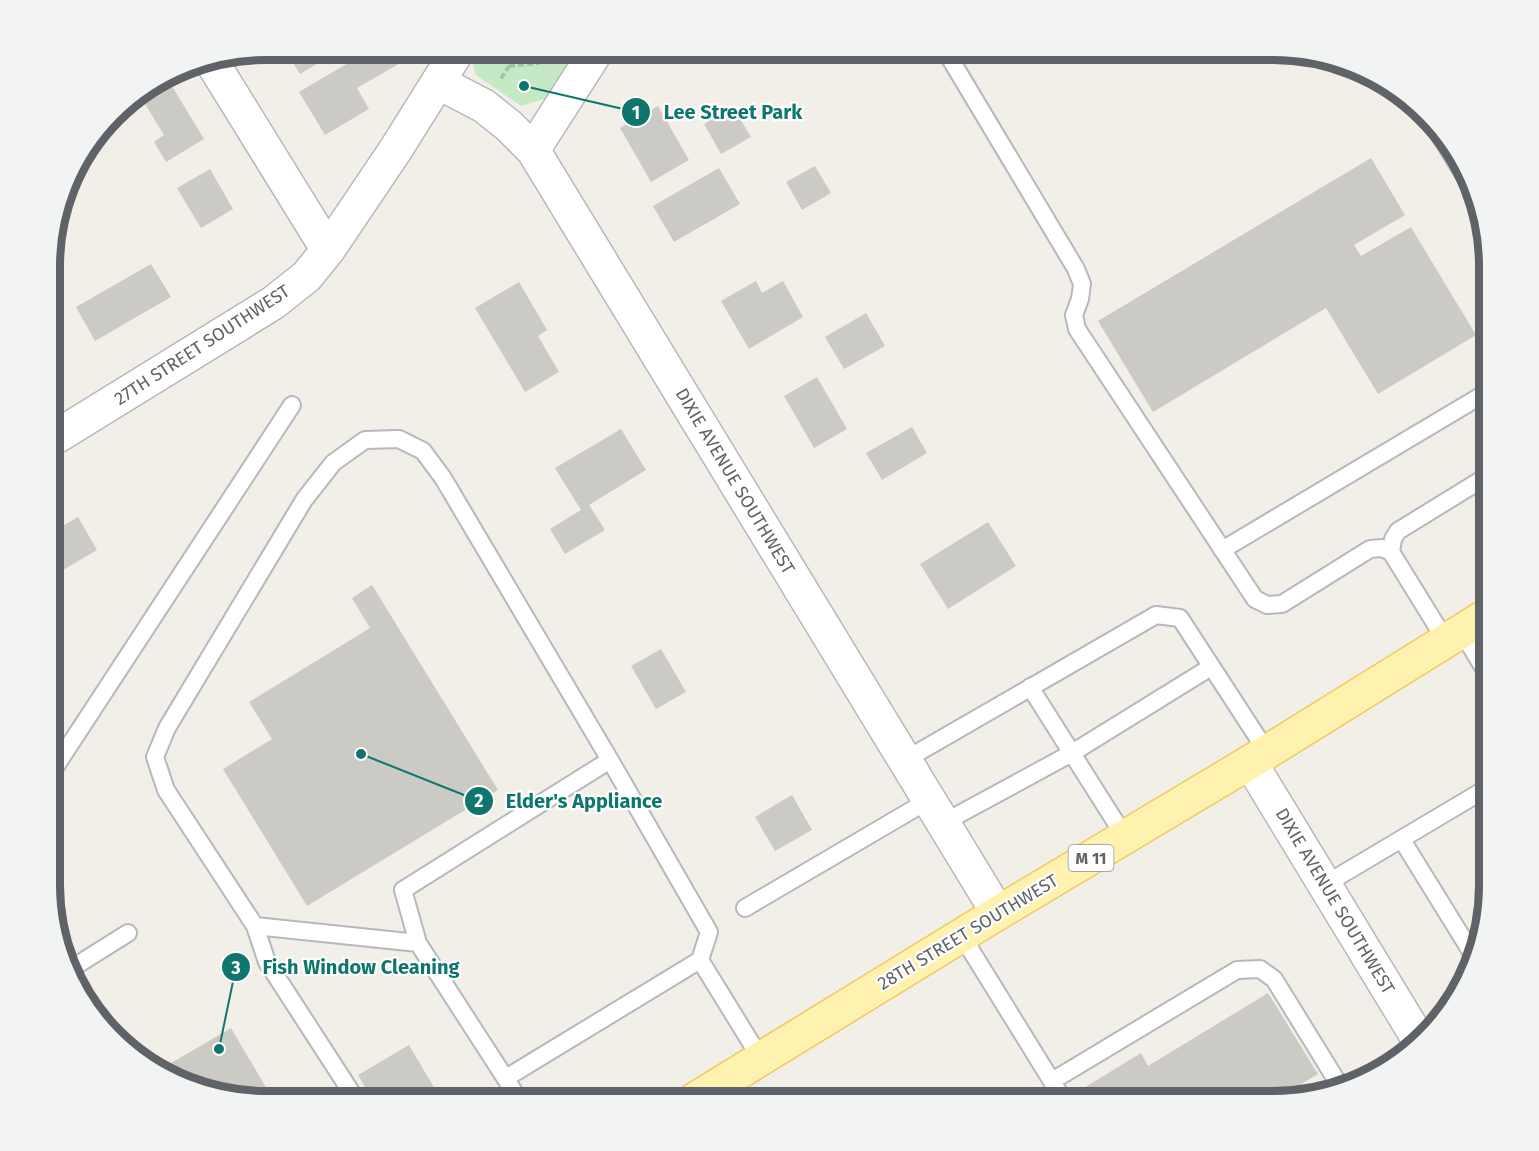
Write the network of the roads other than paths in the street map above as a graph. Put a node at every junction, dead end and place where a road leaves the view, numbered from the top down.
1 (452, 60) edge
2 (591, 60) edge
3 (951, 60) edge
4 (215, 67) edge
5 (438, 82) junction
6 (533, 150) junction
7 (328, 250) junction
8 (1479, 397) edge
9 (292, 405) dead end
10 (60, 434) edge
11 (1479, 481) edge
12 (1222, 550) junction
13 (1391, 552) junction
14 (1479, 620) edge
15 (1454, 636) junction
16 (1479, 665) edge
17 (1211, 667) junction
18 (1030, 687) junction
19 (1072, 753) junction
20 (1258, 757) junction
21 (60, 760) edge
22 (610, 760) junction
23 (905, 760) junction
24 (1479, 793) edge
25 (936, 812) junction
26 (1125, 837) junction
27 (1402, 840) junction
28 (1324, 885) junction
29 (745, 908) dead end
30 (998, 913) junction
31 (255, 926) junction
32 (128, 933) dead end
33 (962, 936) junction
34 (418, 943) junction
35 (1469, 948) edge
36 (700, 960) junction
37 (77, 965) edge
38 (1415, 1034) edge
39 (761, 1059) junction
40 (506, 1078) junction
41 (1052, 1081) junction
42 (1337, 1081) edge
43 (351, 1091) edge
44 (514, 1091) edge
45 (708, 1091) edge
46 (1058, 1091) edge

1 - 5 street, 27TH STREET SOUTHWEST
2 - 6 street
3 - 12 lane
4 - 7 street
5 - 6 street, DIXIE AVENUE SOUTHWEST
5 - 7 street, 27TH STREET SOUTHWEST
6 - 23 street, DIXIE AVENUE SOUTHWEST
7 - 10 street, 27TH STREET SOUTHWEST
8 - 12 lane
9 - 21 lane
11 - 13 lane
12 - 13 lane
13 - 15 lane
14 - 15 main road, 28TH STREET SOUTHWEST / M 11
15 - 16 lane
15 - 20 main road, 28TH STREET SOUTHWEST / M 11
17 - 18 lane
17 - 19 lane
17 - 20 lane
18 - 19 lane
18 - 23 lane
19 - 25 lane
19 - 26 lane
20 - 26 main road, 28TH STREET SOUTHWEST / M 11
20 - 28 street, DIXIE AVENUE SOUTHWEST
22 - 31 lane
22 - 34 lane
22 - 36 lane
23 - 25 street, DIXIE AVENUE SOUTHWEST
24 - 27 lane
25 - 29 lane
25 - 30 street, DIXIE AVENUE SOUTHWEST
26 - 30 main road, 28TH STREET SOUTHWEST / M 11
27 - 28 lane
27 - 35 lane
28 - 38 street, DIXIE AVENUE SOUTHWEST
30 - 33 main road, 28TH STREET SOUTHWEST / M 11
31 - 34 lane
31 - 43 lane
32 - 37 lane
33 - 39 main road, 28TH STREET SOUTHWEST / M 11
33 - 41 lane
34 - 40 lane
36 - 39 lane
36 - 40 lane
39 - 45 main road, 28TH STREET SOUTHWEST / M 11
40 - 44 lane
41 - 42 lane
41 - 46 lane

